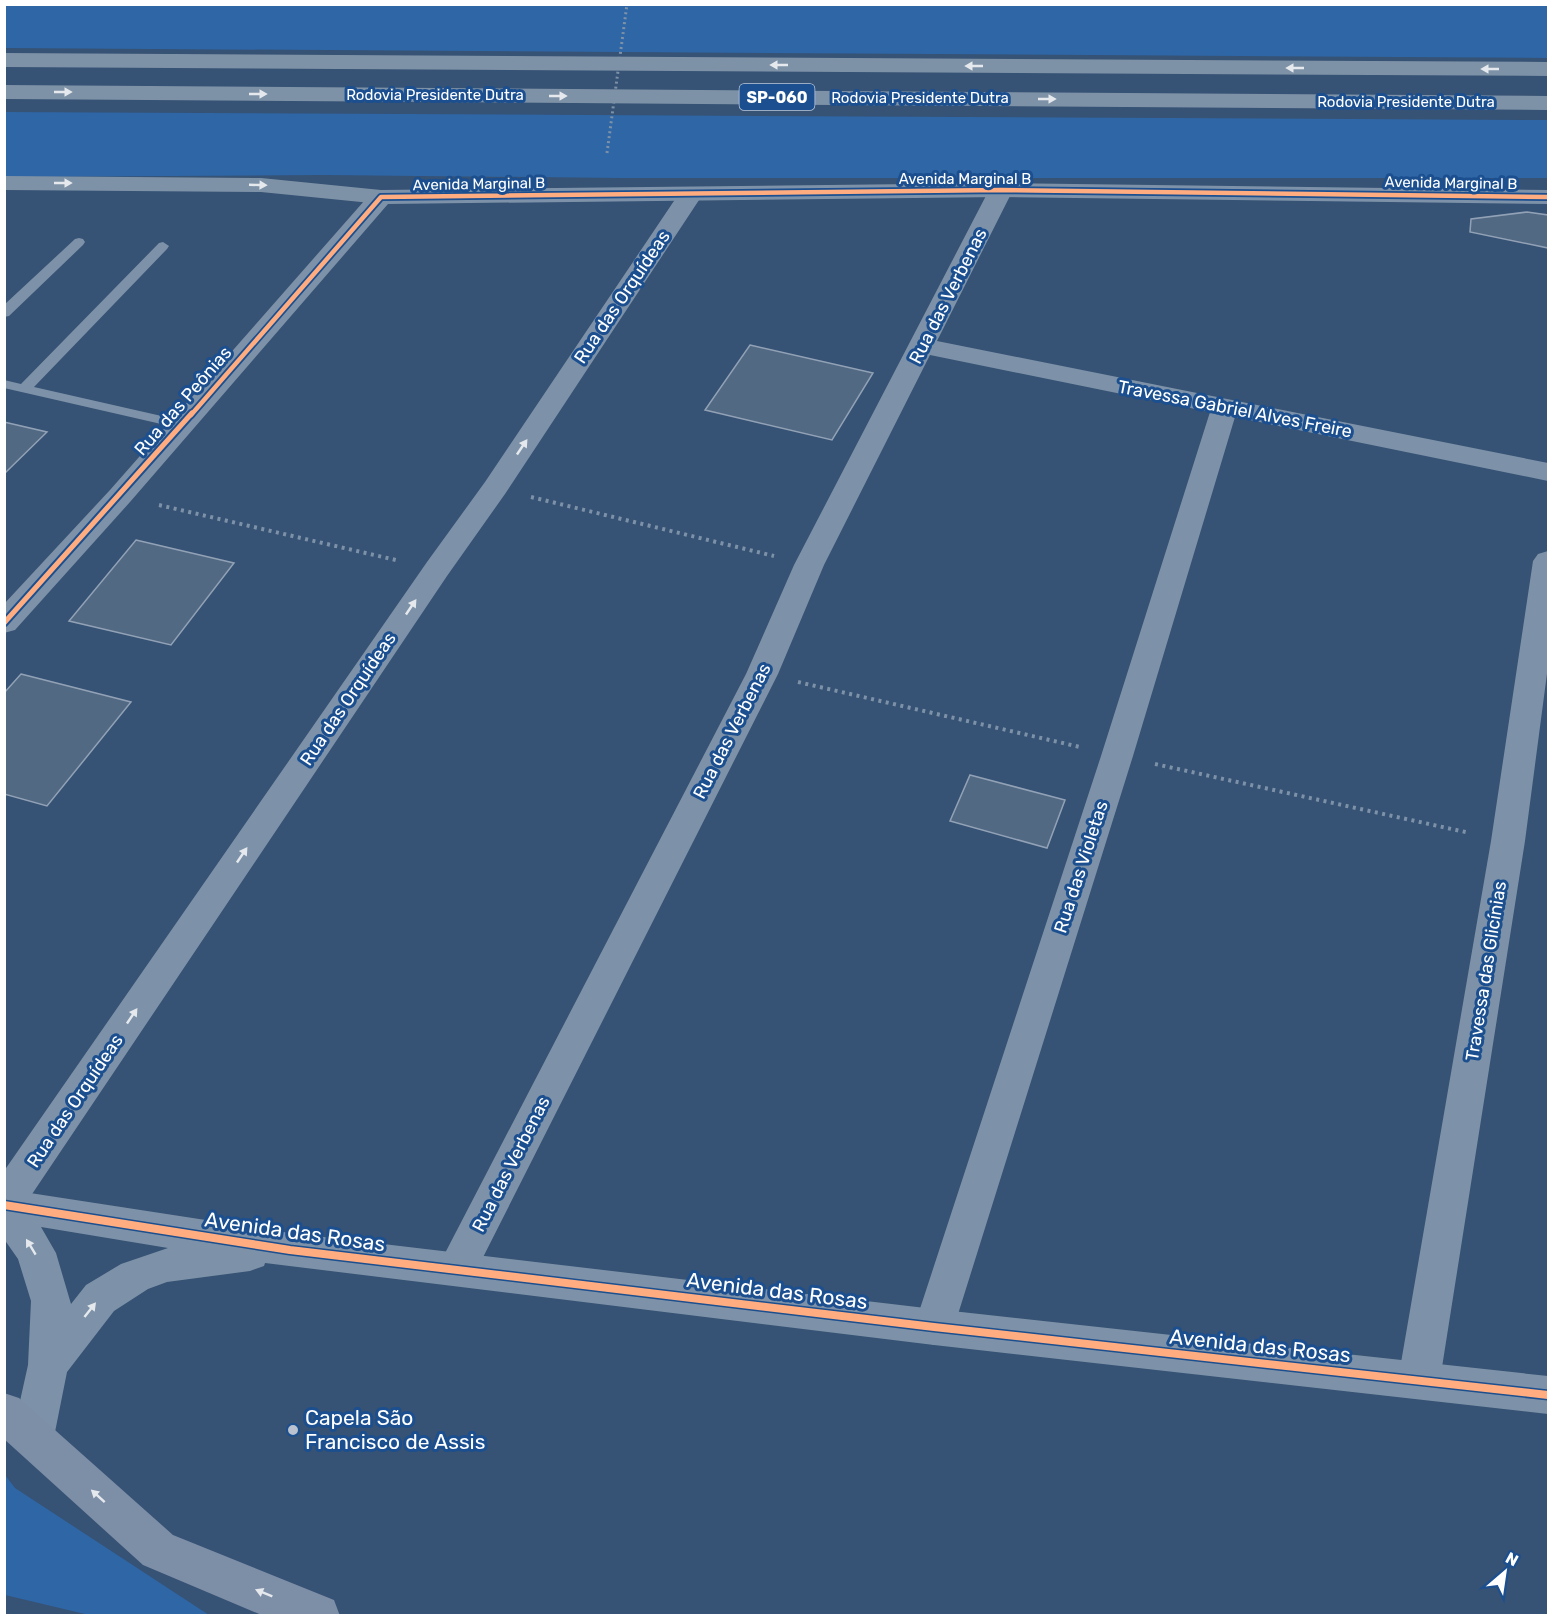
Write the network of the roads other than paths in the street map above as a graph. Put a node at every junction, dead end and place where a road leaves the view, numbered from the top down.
1 (4, 60) edge
2 (1548, 69) edge
3 (4, 92) edge
4 (1548, 103) edge
5 (4, 183) edge
6 (1001, 190) junction
7 (691, 194) junction
8 (1548, 196) edge
9 (381, 197) junction
10 (79, 242) dead end
11 (163, 246) dead end
12 (4, 313) edge
13 (922, 346) junction
14 (4, 384) edge
15 (24, 389) junction
16 (1225, 407) junction
17 (183, 425) junction
18 (1548, 472) edge
19 (1548, 561) edge
20 (4, 623) edge
21 (4, 1205) edge
22 (290, 1250) junction
23 (457, 1269) junction
24 (934, 1327) junction
25 (48, 1365) junction
26 (1419, 1380) junction
27 (1548, 1395) edge
28 (19, 1425) edge
29 (318, 1616) edge

2 -> 1 highway, Rodovia Presidente Dutra / SP-060
3 -> 4 highway, Rodovia Presidente Dutra / SP-060
5 -> 9 highway
6 - 7 street, Avenida Marginal B
6 - 8 street, Avenida Marginal B
6 - 13 street, Rua das Verbenas
7 - 9 street, Avenida Marginal B
21 -> 7 street, Rua das Orquídeas
9 - 17 street, Rua das Peônias
10 - 12 lane
11 - 15 lane
13 - 16 street, Travessa Gabriel Alves Freire
13 - 23 street, Rua das Verbenas
14 - 15 lane
15 - 17 lane
16 - 18 street, Travessa Gabriel Alves Freire
16 - 24 street, Rua das Violetas
17 - 20 street, Rua das Peônias
19 - 26 street, Travessa das Glicínias
21 - 22 street, Avenida das Rosas
25 -> 21 street
22 - 23 street, Avenida das Rosas
25 -> 22 street
23 - 24 street, Avenida das Rosas
24 - 26 street, Avenida das Rosas
25 - 28 street
26 - 27 street, Avenida das Rosas
29 -> 28 main road

